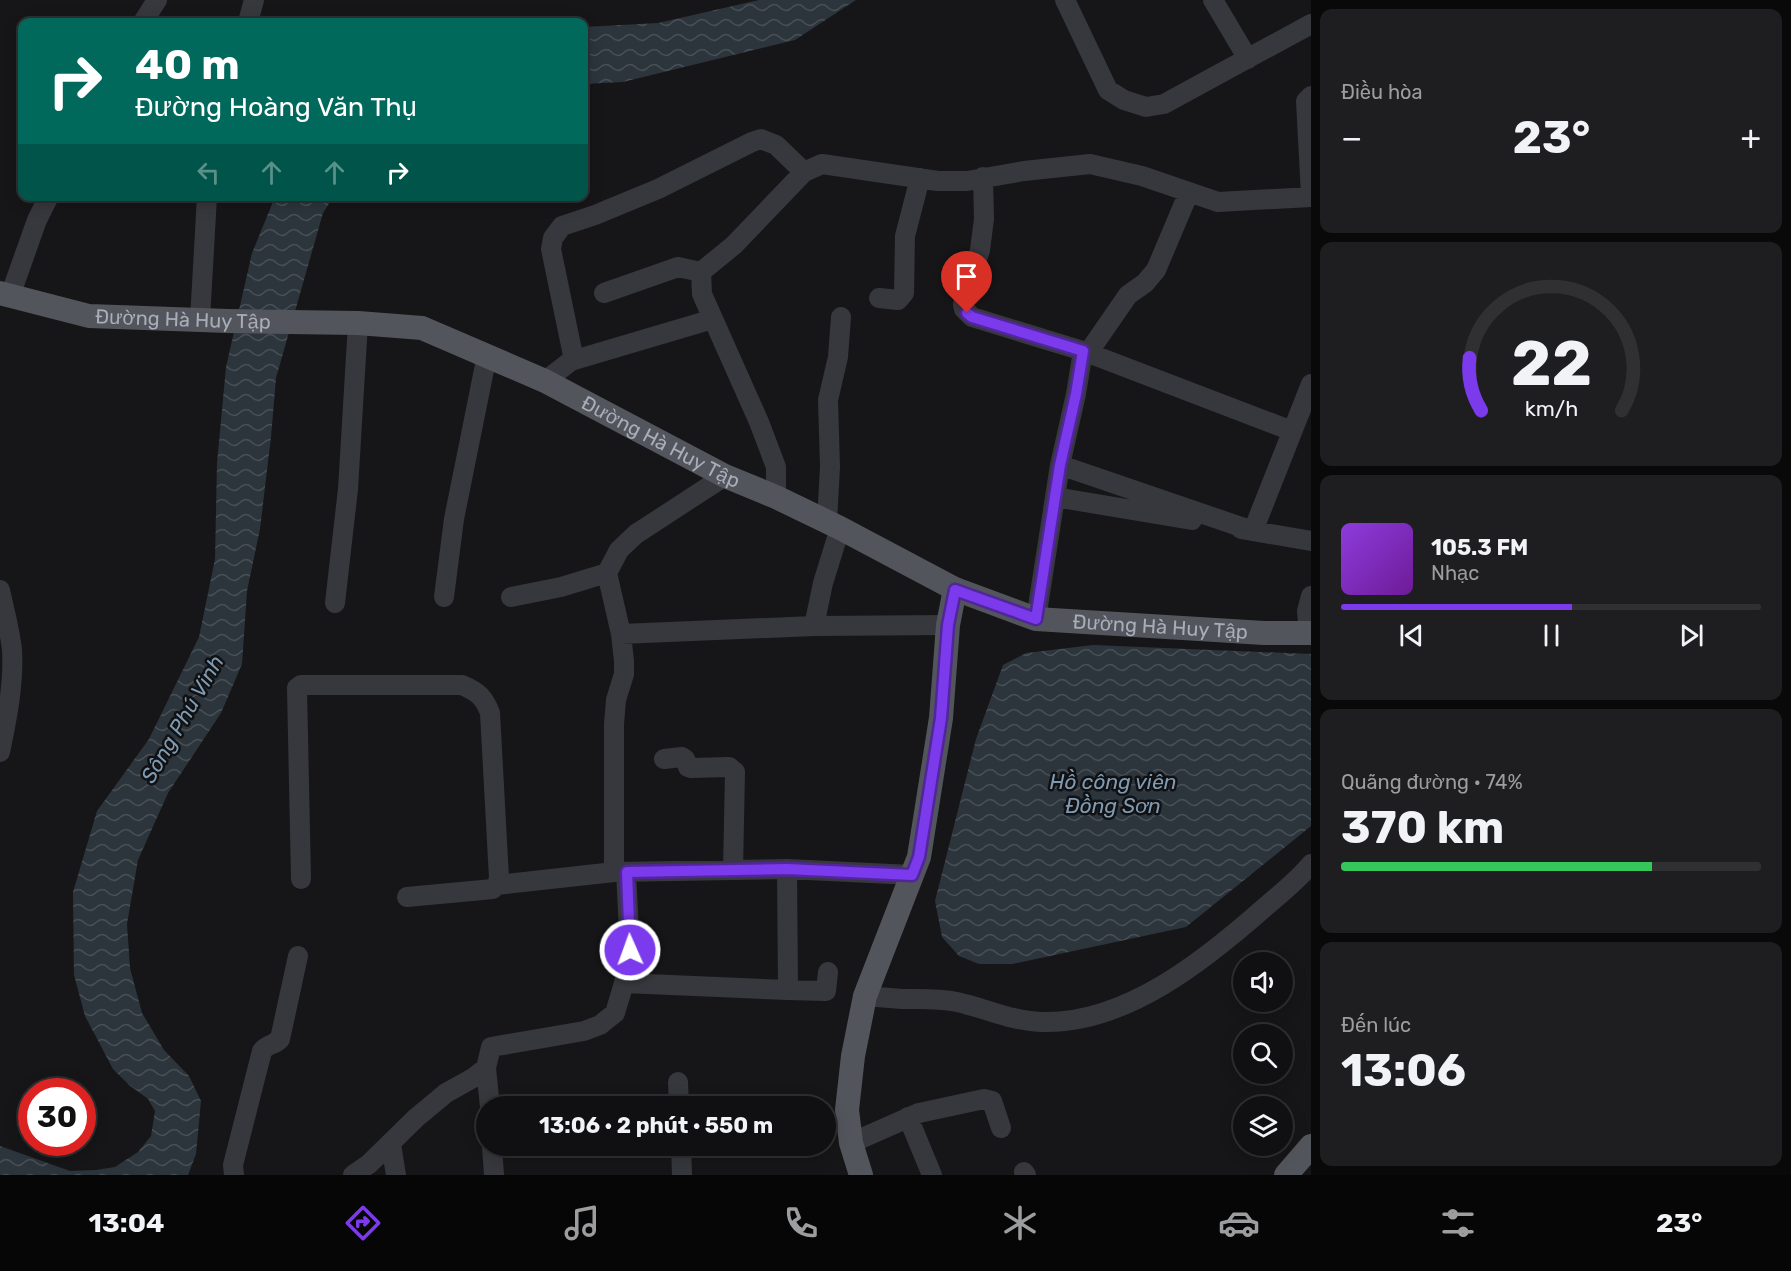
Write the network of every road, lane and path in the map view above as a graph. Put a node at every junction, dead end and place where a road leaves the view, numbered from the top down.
1 (157, 0) edge
2 (254, 0) edge
3 (1065, 0) edge
4 (1213, 0) edge
5 (146, 18) edge
6 (249, 18) edge
7 (1311, 24) edge
8 (1248, 59) junction
9 (1311, 96) edge
10 (804, 172) junction
11 (983, 177) junction
12 (920, 178) junction
13 (1189, 192) junction
14 (1311, 196) edge
15 (46, 201) edge
16 (207, 201) edge
17 (701, 272) junction
18 (604, 293) dead end
19 (5, 294) edge
20 (879, 298) dead end
21 (841, 317) dead end
22 (713, 319) junction
23 (200, 320) junction
24 (358, 322) junction
25 (1086, 352) junction
26 (487, 355) junction
27 (574, 360) junction
28 (545, 381) junction
29 (1311, 384) edge
30 (1292, 431) junction
31 (1060, 465) junction
32 (724, 476) junction
33 (776, 496) junction
34 (1055, 497) junction
35 (833, 524) junction
36 (1253, 531) junction
37 (1311, 541) edge
38 (606, 573) junction
39 (0, 590) edge
40 (955, 590) junction
41 (1311, 596) edge
42 (444, 597) dead end
43 (511, 597) dead end
44 (335, 603) dead end
45 (1036, 619) junction
46 (948, 625) junction
47 (814, 626) junction
48 (1310, 633) edge
49 (621, 634) junction
50 (0, 752) edge
51 (664, 759) dead end
52 (1311, 864) edge
53 (787, 869) junction
54 (733, 870) junction
55 (620, 872) junction
56 (912, 875) junction
57 (301, 879) dead end
58 (497, 885) junction
59 (407, 897) dead end
60 (298, 956) dead end
61 (828, 972) dead end
62 (624, 983) junction
63 (788, 990) junction
64 (865, 996) junction
65 (486, 1068) junction
66 (678, 1082) dead end
67 (489, 1096) edge
68 (679, 1096) edge
69 (908, 1117) junction
70 (1001, 1128) dead end
71 (851, 1143) junction
72 (391, 1144) junction
73 (1311, 1146) edge
74 (493, 1156) edge
75 (681, 1156) edge
76 (234, 1175) edge
77 (353, 1175) edge
78 (396, 1175) edge
79 (494, 1175) edge
80 (682, 1175) edge
81 (861, 1175) edge
82 (932, 1175) edge
83 (1286, 1175) edge

1 - 5 street
2 - 6 street
3 - 8 street
4 - 8 street
7 - 8 street
9 - 14 street
10 - 12 street
10 - 17 street
10 - 27 street
11 - 12 street
11 - 13 street
11 - 25 street
12 - 20 street
13 - 14 street
13 - 25 street
15 - 19 street
16 - 23 street
17 - 18 street
17 - 22 street
19 - 23 main road, Đường Hà Huy Tập
21 - 35 street
22 - 27 street
22 - 33 street
23 - 24 main road, Đường Hà Huy Tập
24 - 26 main road, Đường Hà Huy Tập
24 - 44 street
25 - 30 street
25 - 31 street
26 - 28 main road, Đường Hà Huy Tập
26 - 42 street
27 - 28 street
28 - 32 main road, Đường Hà Huy Tập
29 - 30 street
30 - 36 street
31 - 34 street
31 - 36 street
32 - 33 main road, Đường Hà Huy Tập
32 - 38 street
33 - 35 main road, Đường Hà Huy Tập
34 - 36 street
34 - 45 street
35 - 40 main road, Đường Hà Huy Tập
35 - 47 street
36 - 37 street
38 - 43 street
38 - 49 street
39 - 50 street
40 - 45 main road, Đường Hà Huy Tập
40 - 46 main road
41 - 48 street
45 - 48 main road, Đường Hà Huy Tập
46 - 47 street
46 - 56 main road
47 - 49 street
49 - 55 street
51 - 54 street
52 - 64 street
53 - 54 street
53 - 56 street
53 - 63 street
54 - 55 street
55 - 58 street
55 - 62 street
56 - 64 main road
57 - 58 street
58 - 59 street
60 - 76 street
61 - 63 street
62 - 63 street
62 - 65 street
64 - 71 main road
65 - 67 street
65 - 72 street
66 - 68 street
69 - 70 street
69 - 71 street
69 - 82 street
71 - 81 main road
72 - 77 street
72 - 78 street
73 - 83 main road
74 - 79 street
75 - 80 street

